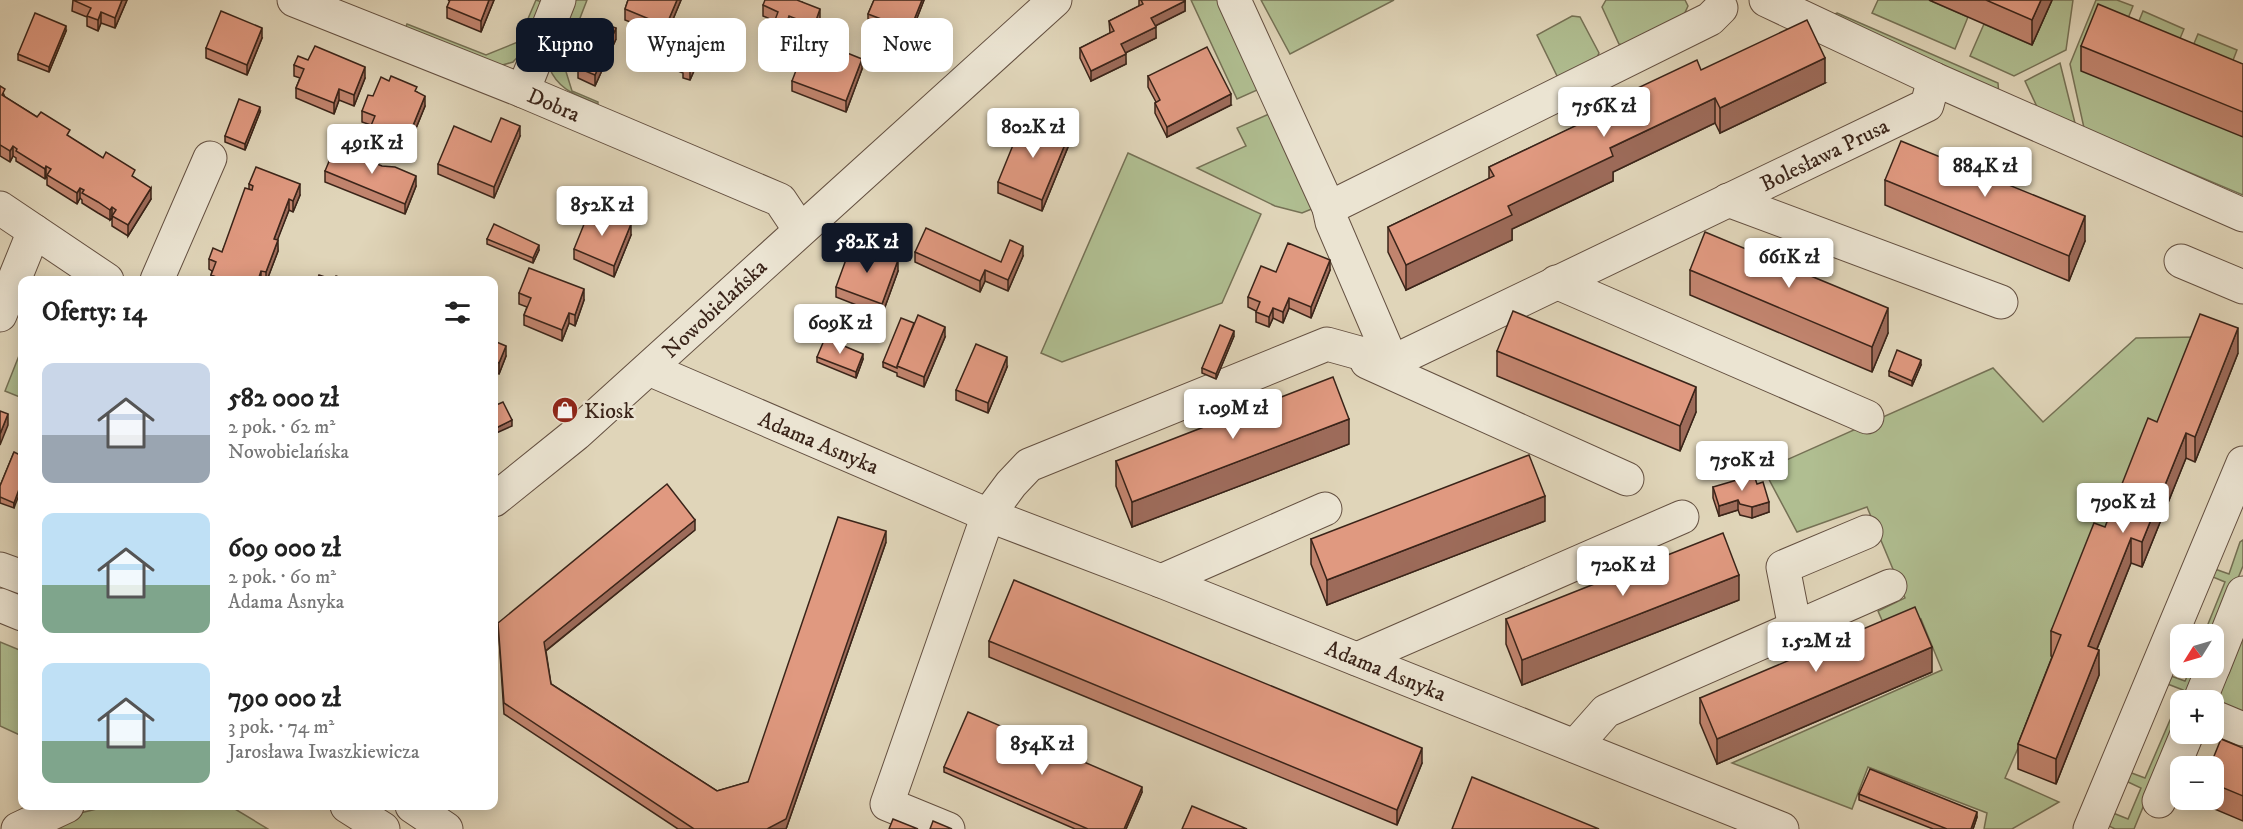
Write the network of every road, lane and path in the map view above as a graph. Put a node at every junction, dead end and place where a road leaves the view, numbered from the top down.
1 (294, 0) edge
2 (558, 0) edge
3 (1055, 0) edge
4 (1234, 0) edge
5 (1766, 0) edge
6 (1726, 3) edge
7 (1934, 79) junction
8 (523, 91) junction
9 (210, 158) dead end
10 (1728, 200) junction
11 (0, 208) edge
12 (1329, 208) junction
13 (2243, 215) edge
14 (800, 230) junction
15 (34, 231) junction
16 (2181, 261) dead end
17 (101, 276) edge
18 (159, 276) edge
19 (1556, 282) junction
20 (2243, 287) edge
21 (2001, 302) dead end
22 (0, 315) edge
23 (1327, 344) junction
24 (1392, 362) junction
25 (649, 369) junction
26 (1867, 417) dead end
27 (2243, 463) edge
28 (1627, 479) dead end
29 (498, 491) edge
30 (1326, 509) dead end
31 (988, 515) junction
32 (1682, 517) dead end
33 (1866, 532) dead end
34 (0, 569) edge
35 (18, 576) edge
36 (1161, 581) junction
37 (1890, 586) dead end
38 (2243, 593) edge
39 (0, 605) edge
40 (18, 612) edge
41 (1796, 628) junction
42 (2224, 641) edge
43 (1357, 659) junction
44 (2224, 721) edge
45 (2243, 729) edge
46 (2183, 744) edge
47 (1575, 746) junction
48 (2159, 801) dead end
49 (29, 810) edge
50 (58, 810) edge
51 (353, 810) edge
52 (418, 810) edge
53 (6, 829) edge
54 (18, 829) edge
55 (383, 829) edge
56 (446, 829) edge
57 (948, 829) edge
58 (1782, 829) edge
59 (2090, 829) edge

1 - 8 street, Dobra
2 - 8 street
3 - 14 street, Nowobielańska
4 - 12 street
5 - 7 street
6 - 12 street
7 - 10 street, Bolesława Prusa
7 - 13 street
8 - 14 street, Dobra
9 - 18 street
10 - 19 street, Bolesława Prusa
10 - 21 street
11 - 15 street
12 - 24 street
14 - 25 street, Nowobielańska
15 - 17 street
15 - 22 street
16 - 20 street
19 - 24 street, Bolesława Prusa
19 - 26 street
23 - 24 street
23 - 28 street
23 - 31 street
25 - 29 street, Nowobielańska
25 - 31 street, Adama Asnyka
27 - 59 street
30 - 36 street
31 - 36 street, Adama Asnyka
31 - 57 street
32 - 43 street
33 - 41 street
34 - 35 street
36 - 43 street, Adama Asnyka
37 - 41 street
38 - 42 street
39 - 40 street
41 - 47 street
43 - 47 street, Adama Asnyka
44 - 45 street
46 - 48 street
47 - 58 street, Adama Asnyka
49 - 53 street
50 - 54 street
51 - 55 street
52 - 56 street

